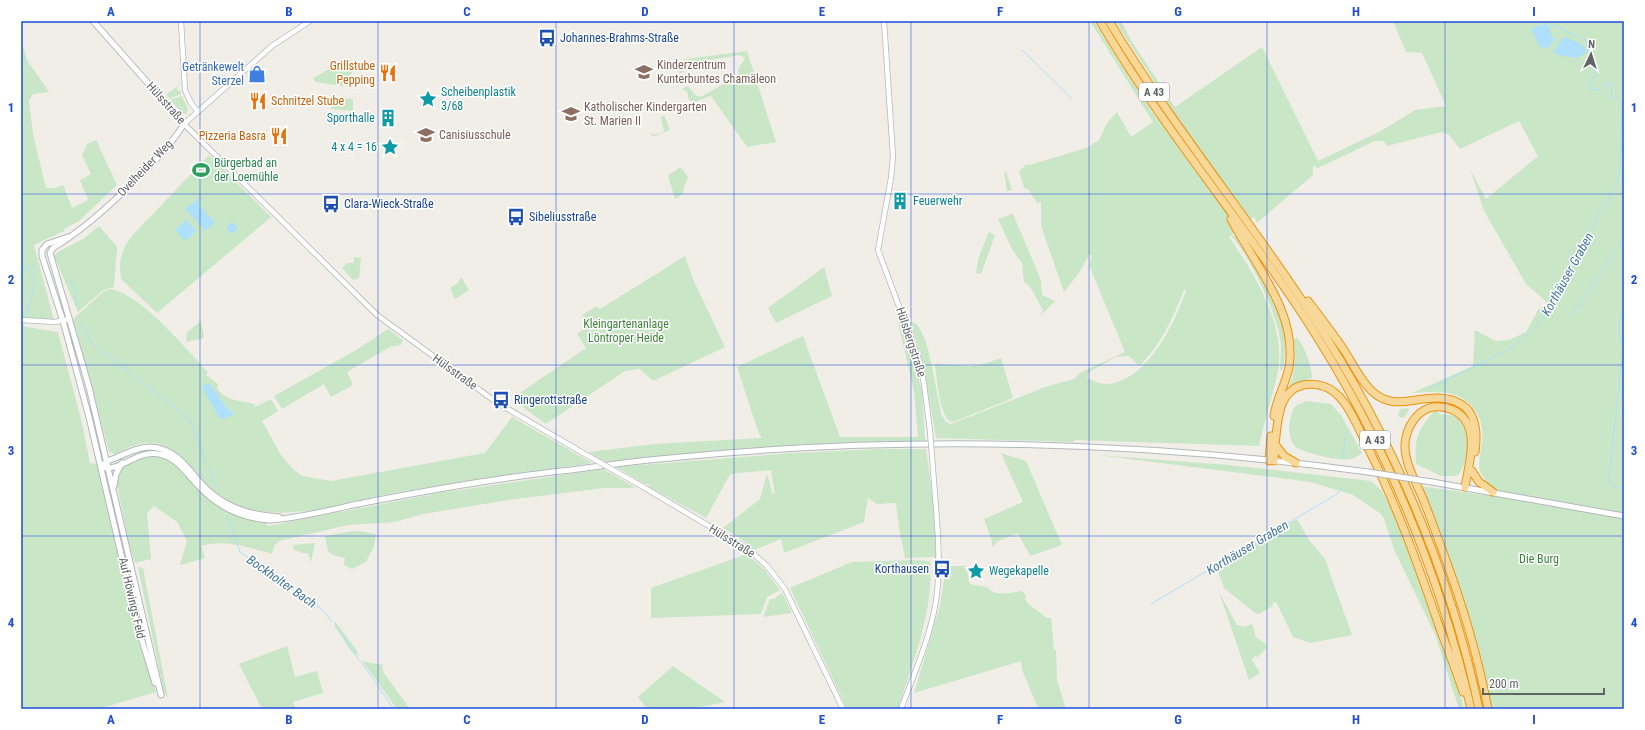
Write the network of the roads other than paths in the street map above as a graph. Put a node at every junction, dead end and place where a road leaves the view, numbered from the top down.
1 (93, 21) edge
2 (181, 21) edge
3 (310, 21) edge
4 (884, 21) edge
5 (1100, 21) edge
6 (1109, 21) edge
7 (198, 112) junction
8 (184, 124) junction
9 (1222, 199) junction
10 (71, 236) junction
11 (1286, 277) junction
12 (70, 319) junction
13 (21, 320) edge
14 (63, 320) junction
15 (1275, 444) junction
16 (107, 461) junction
17 (1271, 461) junction
18 (122, 463) junction
19 (1296, 463) junction
20 (102, 468) junction
21 (109, 469) junction
22 (1472, 471) junction
23 (1467, 488) junction
24 (114, 491) junction
25 (1493, 492) junction
26 (296, 516) junction
27 (1624, 516) edge
28 (843, 709) edge
29 (902, 709) edge
30 (1471, 709) edge
31 (1479, 709) edge
32 (1488, 709) edge

1 - 8 main road, Hülsstraße
2 - 7 street
3 - 7 street, Ovelheider Weg
4 - 29 street, Hülsbergstraße, bridge
5 - 9 highway, A 43
6 - 11 highway, A 43
7 - 8 street, Ovelheider Weg
8 - 10 main road, Ovelheider Weg
8 - 28 street, Hülsstraße, bridge
9 - 17 highway
9 - 30 highway, A 43
10 - 12 main road, Auf Höwings Feld
10 - 14 main road, Auf Höwings Feld
11 - 22 highway
11 - 31 highway, A 43
12 - 14 street
12 - 16 main road, Auf Höwings Feld
13 - 14 street
14 - 20 main road, Auf Höwings Feld
15 - 17 highway
15 - 19 highway
15 - 30 highway
16 - 20 main road
16 - 21 main road, Auf Höwings Feld
16 - 26 main road
17 - 19 main road
17 - 26 main road
18 - 21 main road
18 - 24 main road
18 - 26 main road
19 - 23 main road, bridge
20 - 21 main road
20 - 24 main road, Auf Höwings Feld
21 - 24 main road, Auf Höwings Feld
22 - 23 highway
22 - 25 highway
23 - 25 main road
23 - 32 highway
25 - 27 main road

